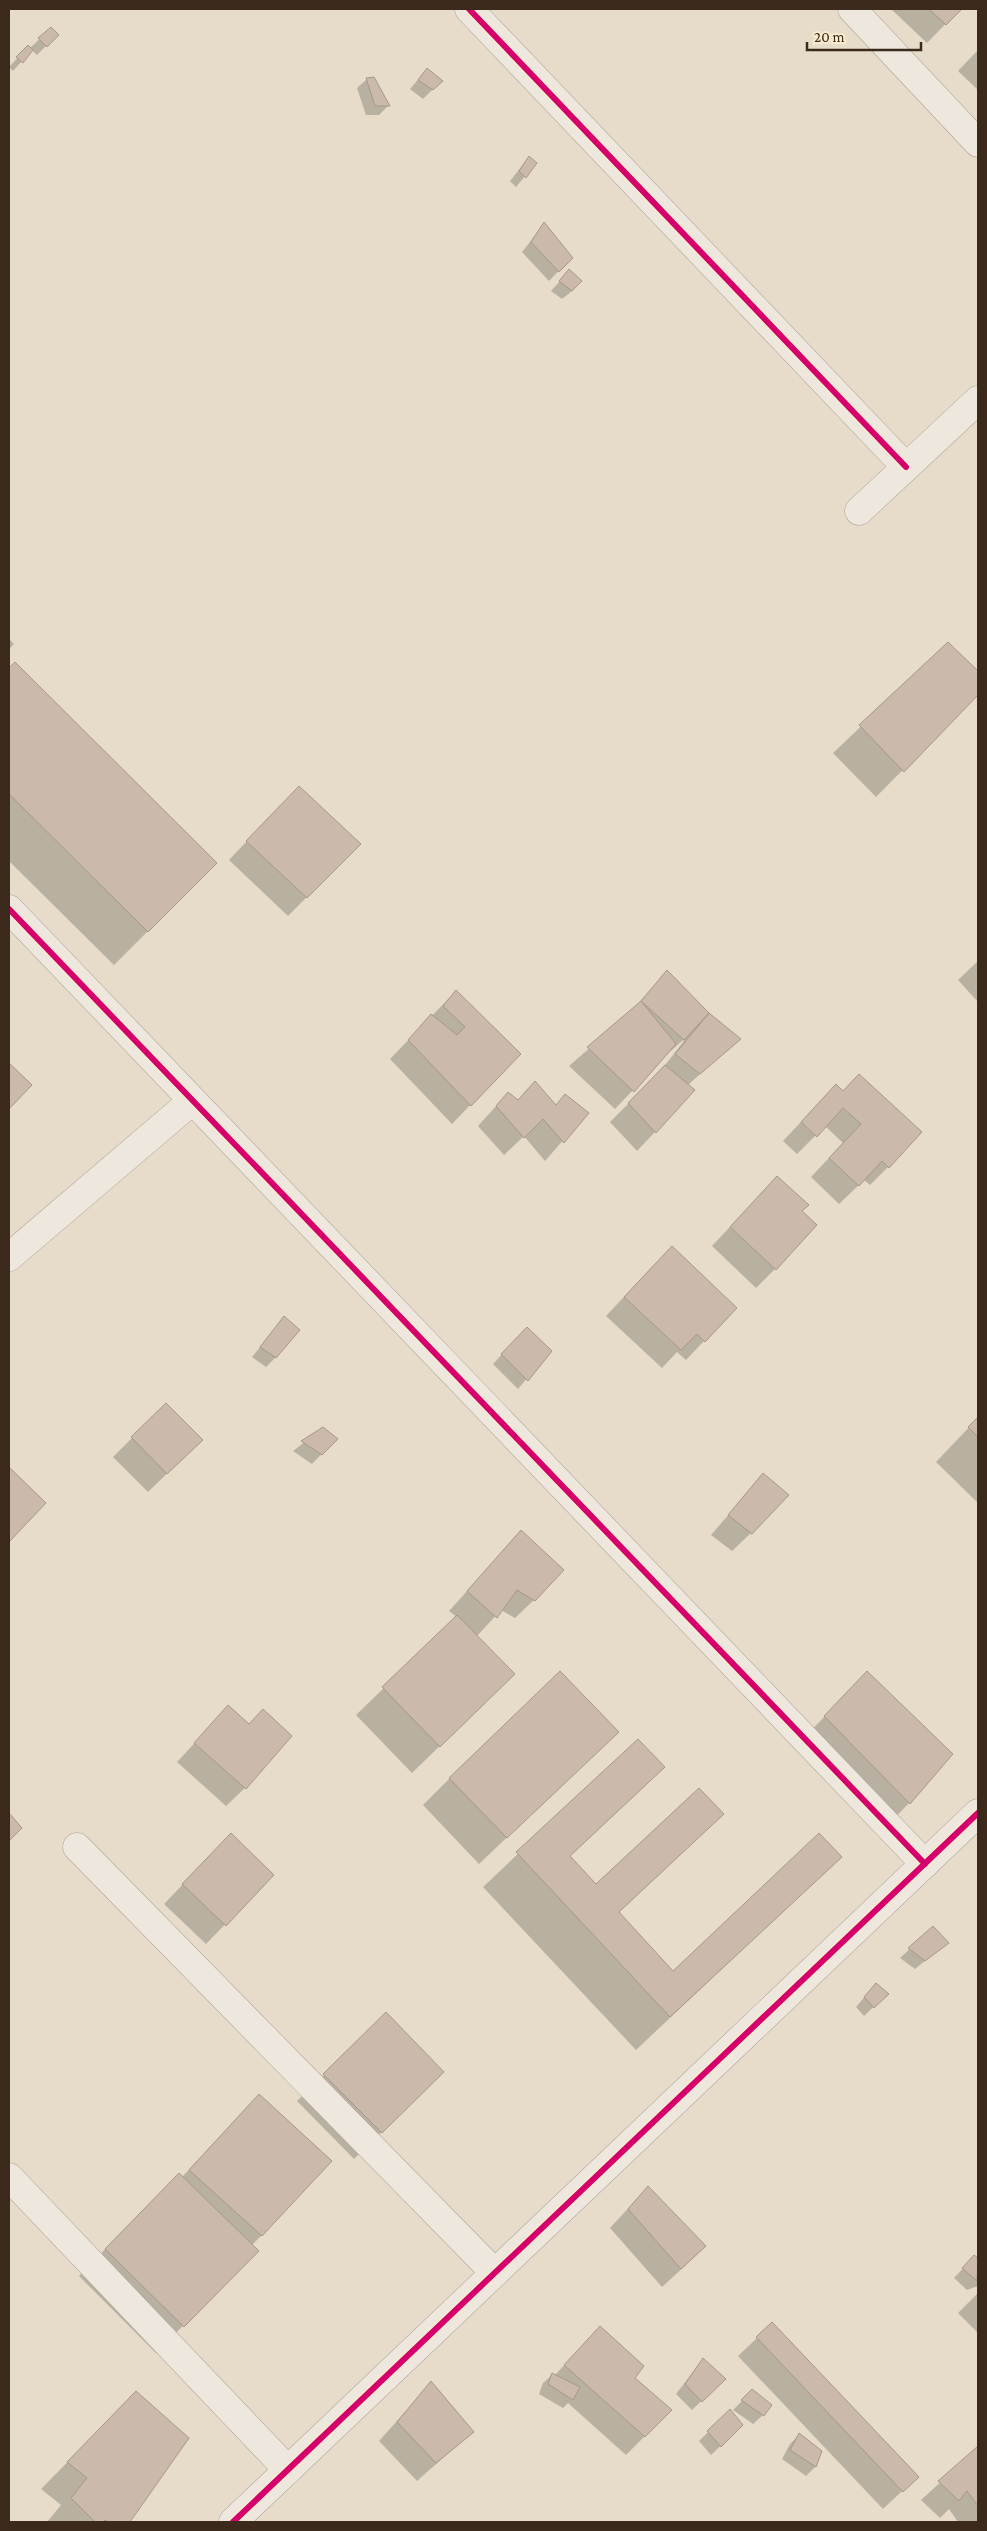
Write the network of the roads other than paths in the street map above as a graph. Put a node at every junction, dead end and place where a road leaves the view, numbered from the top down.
1 (468, 9) edge
2 (852, 9) edge
3 (978, 144) edge
4 (978, 400) edge
5 (906, 467) junction
6 (860, 511) dead end
7 (9, 909) edge
8 (192, 1101) junction
9 (9, 1257) edge
10 (978, 1813) edge
11 (77, 1847) dead end
12 (925, 1864) junction
13 (9, 2177) edge
14 (495, 2272) junction
15 (288, 2470) junction
16 (233, 2522) edge

1 - 5 street
2 - 3 street
4 - 5 street
5 - 6 street
7 - 8 street
8 - 9 street
8 - 12 street
10 - 12 street
11 - 14 street
12 - 14 street
13 - 15 street
14 - 15 street
15 - 16 street

